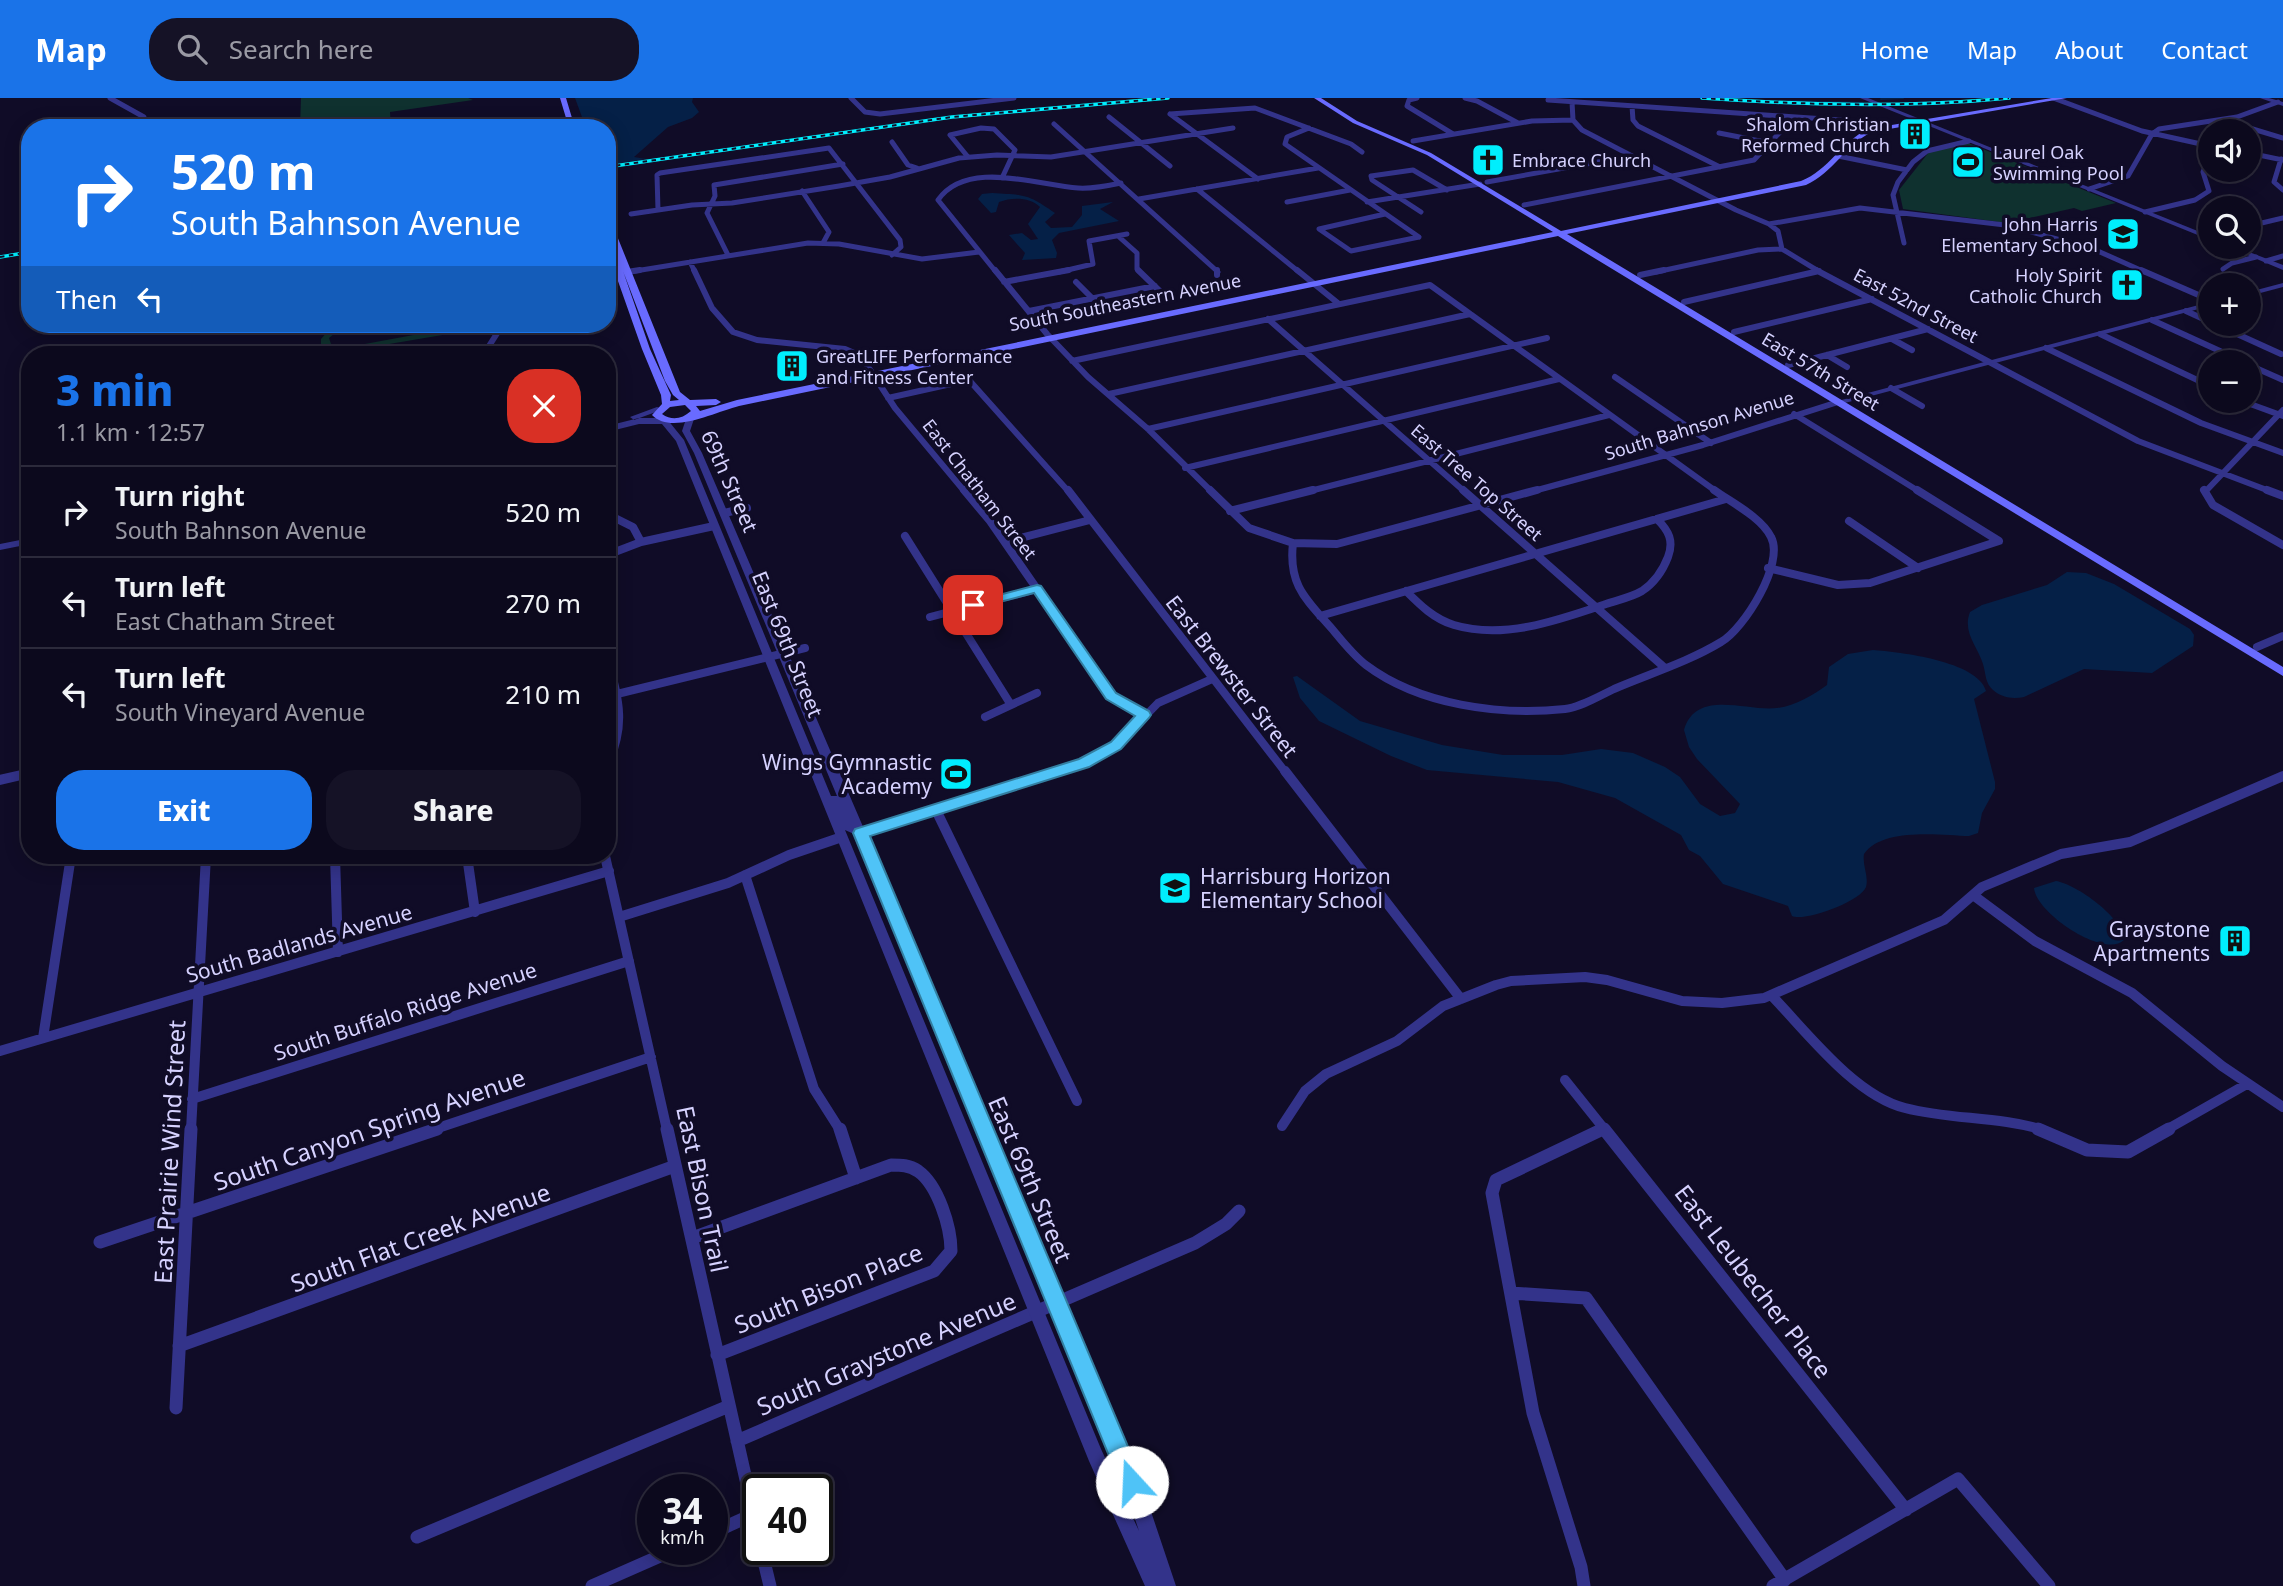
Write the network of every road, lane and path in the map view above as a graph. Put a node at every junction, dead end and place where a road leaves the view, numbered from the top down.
1 (557, 98) edge
2 (563, 98) edge
3 (852, 98) edge
4 (1014, 98) edge
5 (1317, 98) edge
6 (1417, 98) edge
7 (1465, 98) edge
8 (1863, 98) edge
9 (2058, 98) edge
10 (2263, 98) edge
11 (113, 99) edge
12 (1548, 100) dead end
13 (1572, 102) junction
14 (918, 103) dead end
15 (2280, 103) edge
16 (1632, 106) junction
17 (922, 108) junction
18 (1336, 110) junction
19 (568, 116) junction
20 (1109, 117) dead end
21 (1781, 118) junction
22 (144, 119) edge
23 (569, 119) edge
24 (2226, 119) edge
25 (1573, 120) junction
26 (1918, 120) junction
27 (1518, 123) junction
28 (2198, 123) edge
29 (1054, 124) dead end
30 (1233, 128) dead end
31 (1309, 128) junction
32 (1875, 129) junction
33 (2261, 132) edge
34 (1719, 133) dead end
35 (1197, 134) junction
36 (1453, 134) junction
37 (2152, 134) junction
38 (2283, 138) edge
39 (1413, 141) junction
40 (1969, 141) junction
41 (892, 142) dead end
42 (1141, 143) junction
43 (1770, 143) junction
44 (2198, 144) edge
45 (1085, 152) junction
46 (1362, 152) dead end
47 (1014, 156) junction
48 (1631, 156) junction
49 (1838, 156) junction
50 (2261, 156) edge
51 (968, 157) junction
52 (2282, 160) edge
53 (843, 164) junction
54 (1170, 166) dead end
55 (1720, 167) junction
56 (917, 168) junction
57 (1318, 168) junction
58 (1907, 170) junction
59 (1671, 177) junction
60 (1002, 178) junction
61 (1258, 178) junction
62 (857, 182) junction
63 (2206, 182) edge
64 (1121, 183) junction
65 (1483, 183) junction
66 (1197, 189) junction
67 (1350, 190) junction
68 (1447, 190) junction
69 (2089, 190) junction
70 (2283, 190) edge
71 (802, 191) junction
72 (1397, 196) junction
73 (1139, 199) junction
74 (1717, 201) junction
75 (1287, 202) dead end
76 (1367, 202) junction
77 (710, 204) junction
78 (1524, 205) junction
79 (657, 210) junction
80 (1897, 211) junction
81 (1421, 212) dead end
82 (2145, 212) junction
83 (631, 214) dead end
84 (1385, 214) junction
85 (2283, 218) edge
86 (2261, 223) edge
87 (1769, 224) junction
88 (1562, 232) junction
89 (2198, 233) edge
90 (1127, 234) dead end
91 (1118, 236) junction
92 (823, 243) junction
93 (1904, 243) dead end
94 (1782, 249) junction
95 (979, 252) junction
96 (892, 254) junction
97 (729, 255) junction
98 (2283, 256) edge
99 (2246, 259) edge
100 (2261, 259) edge
101 (2266, 261) junction
102 (690, 262) junction
103 (2283, 268) edge
104 (2223, 269) dead end
105 (1819, 271) junction
106 (617, 273) edge
107 (1217, 275) dead end
108 (1640, 275) junction
109 (1004, 282) junction
110 (1076, 282) dead end
111 (1312, 283) junction
112 (2283, 285) edge
113 (1155, 286) junction
114 (2261, 291) edge
115 (2198, 297) edge
116 (1092, 298) junction
117 (1872, 299) junction
118 (1169, 300) dead end
119 (1685, 302) junction
120 (1339, 304) junction
121 (2198, 306) edge
122 (1029, 311) junction
123 (2186, 311) junction
124 (1470, 314) junction
125 (2198, 316) edge
126 (1268, 319) junction
127 (2152, 320) junction
128 (1928, 329) junction
129 (1734, 332) junction
130 (2099, 334) junction
131 (1051, 335) junction
132 (2242, 336) edge
133 (1547, 338) dead end
134 (1892, 339) junction
135 (1513, 345) junction
136 (2046, 348) junction
137 (1912, 350) dead end
138 (2218, 350) edge
139 (1304, 351) junction
140 (2281, 354) edge
141 (1827, 355) junction
142 (1072, 361) junction
143 (1991, 362) junction
144 (1788, 365) junction
145 (1847, 366) dead end
146 (2261, 370) edge
147 (872, 373) junction
148 (1615, 377) dead end
149 (1559, 379) junction
150 (2198, 380) edge
151 (2283, 380) edge
152 (1343, 385) junction
153 (1891, 388) junction
154 (1109, 394) junction
155 (888, 398) junction
156 (1842, 401) junction
157 (689, 404) junction
158 (1922, 406) dead end
159 (2261, 407) edge
160 (660, 409) junction
161 (2282, 413) edge
162 (1794, 414) junction
163 (1609, 415) junction
164 (692, 416) junction
165 (616, 421) edge
166 (663, 421) junction
167 (1384, 421) junction
168 (616, 427) edge
169 (1147, 429) junction
170 (2251, 442) junction
171 (1711, 443) junction
172 (2283, 453) edge
173 (1665, 455) junction
174 (1429, 461) junction
175 (691, 468) junction
176 (1185, 468) junction
177 (2220, 473) junction
178 (2283, 496) edge
179 (1726, 499) junction
180 (1481, 506) junction
181 (747, 508) dead end
182 (1230, 511) junction
183 (724, 513) junction
184 (616, 518) edge
185 (1657, 519) junction
186 (1090, 520) junction
187 (1849, 521) dead end
188 (714, 526) junction
189 (905, 536) dead end
190 (641, 542) junction
191 (1005, 542) junction
192 (21, 543) edge
193 (1293, 543) junction
194 (2283, 545) edge
195 (0, 547) edge
196 (616, 552) edge
197 (1535, 554) junction
198 (1768, 568) junction
199 (1918, 568) junction
200 (748, 570) junction
201 (1037, 589) junction
202 (1406, 591) junction
203 (1595, 607) junction
204 (951, 611) junction
205 (1320, 616) junction
206 (930, 617) dead end
207 (2283, 636) edge
208 (2257, 647) junction
209 (806, 648) dead end
210 (783, 653) junction
211 (769, 656) junction
212 (2283, 662) edge
213 (1665, 668) junction
214 (2283, 672) edge
215 (1212, 679) junction
216 (616, 690) edge
217 (1037, 693) dead end
218 (617, 694) junction
219 (1011, 705) junction
220 (1144, 715) junction
221 (985, 717) dead end
222 (616, 747) edge
223 (21, 775) edge
224 (2283, 776) edge
225 (0, 780) edge
226 (819, 780) junction
227 (844, 792) joint
228 (936, 810) junction
229 (861, 833) junction
230 (842, 838) junction
231 (70, 864) edge
232 (206, 864) edge
233 (335, 864) edge
234 (468, 864) edge
235 (607, 864) edge
236 (609, 872) junction
237 (745, 875) junction
238 (1972, 895) junction
239 (475, 912) junction
240 (619, 917) junction
241 (338, 952) junction
242 (629, 961) junction
243 (198, 993) junction
244 (1771, 995) junction
245 (1461, 999) junction
246 (43, 1038) junction
247 (0, 1051) edge
248 (651, 1057) junction
249 (1565, 1080) dead end
250 (2247, 1084) junction
251 (192, 1099) junction
252 (1077, 1101) dead end
253 (2283, 1107) edge
254 (1282, 1126) dead end
255 (1604, 1128) junction
256 (675, 1166) junction
257 (856, 1178) junction
258 (1239, 1211) dead end
259 (186, 1213) junction
260 (692, 1238) junction
261 (100, 1242) dead end
262 (1511, 1293) junction
263 (1057, 1303) junction
264 (1036, 1312) junction
265 (179, 1346) junction
266 (717, 1355) junction
267 (729, 1406) junction
268 (176, 1408) dead end
269 (737, 1441) junction
270 (745, 1474) edge
271 (1906, 1510) junction
272 (417, 1537) dead end
273 (640, 1565) edge
274 (765, 1565) edge
275 (1779, 1583) edge
276 (592, 1586) edge
277 (770, 1586) edge
278 (1155, 1586) edge
279 (1167, 1586) edge
280 (1584, 1586) edge
281 (2049, 1586) edge

1 - 19 main road
2 - 19 main road
3 - 17 street
4 - 17 street
5 - 18 main road, East 57th Street
6 - 36 street
7 - 27 street
8 - 26 street
9 - 26 main road, South Southeastern Avenue
9 - 37 street
10 - 15 street
11 - 22 street
12 - 13 street
13 - 16 street
13 - 25 street
14 - 17 street
15 - 24 street
16 - 21 street
16 - 55 street
18 - 39 main road, East 57th Street
18 - 65 main road, East 57th Street
19 - 23 main road
20 - 42 street
21 - 32 street
21 - 43 street
25 - 27 street
25 - 48 street
26 - 32 main road, South Southeastern Avenue
26 - 40 street
27 - 36 street
28 - 37 street
29 - 45 street
30 - 35 street
31 - 35 street
31 - 46 street
31 - 57 street
32 - 49 main road, South Southeastern Avenue
33 - 38 street
34 - 43 street
35 - 42 street
35 - 61 street
36 - 39 street
37 - 44 street
37 - 69 street
39 - 65 main road, East 57th Street
40 - 58 street
40 - 69 street
41 - 56 street
42 - 45 street
42 - 54 street
43 - 55 street
45 - 47 street
45 - 64 street
47 - 51 street
47 - 51 street
47 - 60 street
48 - 59 street
48 - 65 street
49 - 58 street
49 - 74 main road, South Southeastern Avenue
50 - 52 street
51 - 56 street
52 - 70 street
53 - 62 street
53 - 77 street
53 - 79 street
55 - 59 street
56 - 62 street
57 - 61 street
57 - 67 street
58 - 80 street
59 - 74 street
59 - 78 street
60 - 64 street
60 - 95 street, South Bahnson Avenue
61 - 66 street
62 - 71 street
62 - 96 street
63 - 82 street
64 - 73 street
65 - 68 street
65 - 78 main road, East 57th Street
65 - 88 main road, East 57th Street
66 - 73 street
66 - 111 street
67 - 75 street
67 - 76 street
68 - 72 street
68 - 72 street
69 - 82 street
71 - 77 street
71 - 92 street
72 - 76 street
72 - 81 street
73 - 107 street
74 - 87 street
74 - 88 main road, South Southeastern Avenue
76 - 84 street
77 - 79 street
77 - 97 street
78 - 88 main road, East 57th Street
79 - 83 street
80 - 87 street
80 - 93 street
80 - 115 street
82 - 89 street
84 - 84 street
85 - 86 street
87 - 94 street
88 - 108 main road, East 57th Street
88 - 111 main road, South Southeastern Avenue
88 - 156 main road, East 57th Street
90 - 91 street
91 - 109 street
91 - 113 street
92 - 96 street
92 - 97 street
94 - 105 street, East 52nd Street
94 - 108 street
95 - 96 street
95 - 109 street, South Bahnson Avenue
97 - 102 street
98 - 101 street
99 - 104 street
100 - 101 street
101 - 103 street
102 - 106 street
102 - 147 street
105 - 117 street, East 52nd Street
105 - 119 street
106 - 157 main road
106 - 160 main road
108 - 119 main road, East 57th Street
109 - 122 street, South Bahnson Avenue
110 - 116 street
111 - 120 street
111 - 131 main road, South Southeastern Avenue
112 - 114 street
113 - 116 street
113 - 118 street
116 - 122 street
117 - 128 street, East 52nd Street
117 - 129 street
119 - 129 main road, East 57th Street
120 - 124 street
120 - 126 street
121 - 123 street, South Bahnson Avenue
122 - 131 street, South Bahnson Avenue
123 - 125 street
123 - 127 street, South Bahnson Avenue
124 - 135 street
124 - 139 street
126 - 139 street, East Tree Top Street
126 - 142 street
127 - 130 street, South Bahnson Avenue
127 - 138 street
128 - 134 street
128 - 143 street, East 52nd Street
129 - 144 main road, East 57th Street
130 - 136 street, South Bahnson Avenue
130 - 150 street
131 - 142 street, South Bahnson Avenue
131 - 147 main road, South Southeastern Avenue
132 - 140 street
133 - 135 street
134 - 137 street
134 - 141 street
135 - 149 street
135 - 152 street
136 - 143 street, South Bahnson Avenue
136 - 170 street
139 - 152 street, East Tree Top Street
139 - 154 street
141 - 144 street
141 - 145 street
142 - 154 street, South Bahnson Avenue
143 - 153 street, South Bahnson Avenue
143 - 177 street, East 52nd Street
144 - 156 main road, East 57th Street
146 - 151 street
147 - 155 street, East Chatham Street
147 - 157 main road, South Southeastern Avenue
147 - 164 main road, South Southeastern Avenue
148 - 171 street
149 - 163 street
149 - 167 street
152 - 167 street, East Tree Top Street
152 - 169 street
153 - 156 street, South Bahnson Avenue
153 - 158 street
154 - 169 street, South Bahnson Avenue
155 - 186 street, East Brewster Street
155 - 191 street, East Chatham Street
156 - 162 street, South Bahnson Avenue
156 - 208 main road, East 57th Street
156 - 214 main road, East 57th Street
157 - 160 main road, South Southeastern Avenue
157 - 164 main road
159 - 161 street
160 - 165 street
160 - 166 main road
161 - 170 street
162 - 171 street, South Bahnson Avenue
162 - 199 street
163 - 173 street
163 - 174 street
164 - 166 main road, South Southeastern Avenue
164 - 183 street, 69th Street
166 - 168 street
166 - 175 street, East 69th Street
167 - 174 street, East Tree Top Street
167 - 176 street
169 - 176 street, South Bahnson Avenue
170 - 172 street
170 - 177 street
171 - 173 street, South Bahnson Avenue
173 - 179 street
173 - 180 street, South Bahnson Avenue
174 - 180 street, East Tree Top Street
174 - 182 street
175 - 183 street
175 - 188 street, East 69th Street
176 - 182 street, South Bahnson Avenue
177 - 178 street, East 52nd Street
177 - 194 street
179 - 185 street
179 - 198 street
180 - 193 street, South Bahnson Avenue
180 - 197 street, East Tree Top Street
181 - 183 street
182 - 193 street, South Bahnson Avenue
183 - 200 street, 69th Street
184 - 190 street
185 - 197 street
185 - 203 street
186 - 191 street
186 - 215 street, East Brewster Street
187 - 199 street
188 - 190 street
188 - 200 street
188 - 211 street, East 69th Street
189 - 204 street
190 - 196 street
191 - 201 street, East Chatham Street
192 - 195 street
193 - 205 street
197 - 202 street
197 - 203 street, East Tree Top Street
198 - 199 street
198 - 213 street
200 - 210 street, 69th Street
201 - 204 street
201 - 220 street, East Chatham Street
202 - 203 street
202 - 205 street
203 - 213 street, East Tree Top Street
204 - 206 street
204 - 219 street
205 - 213 street
207 - 208 street
208 - 212 main road, East 57th Street
209 - 210 street
210 - 211 street
210 - 227 street, 69th Street
211 - 218 street
211 - 226 street, East 69th Street
215 - 220 street
215 - 245 street, East Brewster Street
216 - 218 street
217 - 219 street
218 - 222 street
219 - 221 street
220 - 228 street
223 - 225 street
224 - 238 street
226 - 229 street
226 - 230 street, East 69th Street
227 - 229 street, East 69th Street
228 - 229 street
228 - 252 street
229 - 263 street, East 69th Street
230 - 237 street
230 - 264 street, East 69th Street
231 - 246 street
232 - 243 street, East Prairie Wind Street
233 - 241 street
234 - 239 street
235 - 236 street, East Bison Trail
236 - 239 street, South Badlands Avenue
236 - 240 street, East Bison Trail
237 - 240 street
237 - 257 street
238 - 244 street
238 - 250 street
239 - 241 street, South Badlands Avenue
240 - 242 street, East Bison Trail
241 - 243 street, South Badlands Avenue
242 - 248 street, East Bison Trail
242 - 251 street, South Buffalo Ridge Avenue
243 - 246 street, South Badlands Avenue
243 - 251 street, East Prairie Wind Street
244 - 245 street
244 - 250 street
245 - 254 street
246 - 247 street, South Badlands Avenue
248 - 256 street, East Bison Trail
248 - 259 street, South Canyon Spring Avenue
249 - 255 street, East Leubecher Place
250 - 253 street
251 - 259 street, East Prairie Wind Street
255 - 262 street
255 - 271 street, East Leubecher Place
256 - 260 street, East Bison Trail
256 - 265 street, South Flat Creek Avenue
257 - 260 street, South Bison Place
257 - 266 street, South Bison Place
258 - 263 street, South Graystone Avenue
259 - 261 street, South Canyon Spring Avenue
259 - 265 street, East Prairie Wind Street
260 - 266 street, East Bison Trail
262 - 275 street
262 - 280 street
263 - 264 street, South Graystone Avenue
263 - 279 street, East 69th Street
264 - 269 street, South Graystone Avenue
264 - 278 street, East 69th Street
265 - 268 street, East Prairie Wind Street
266 - 267 street, East Bison Trail
267 - 269 street, East Bison Trail
267 - 272 street
269 - 270 street, East Bison Trail
271 - 275 street
271 - 281 street
273 - 276 street
274 - 277 street

